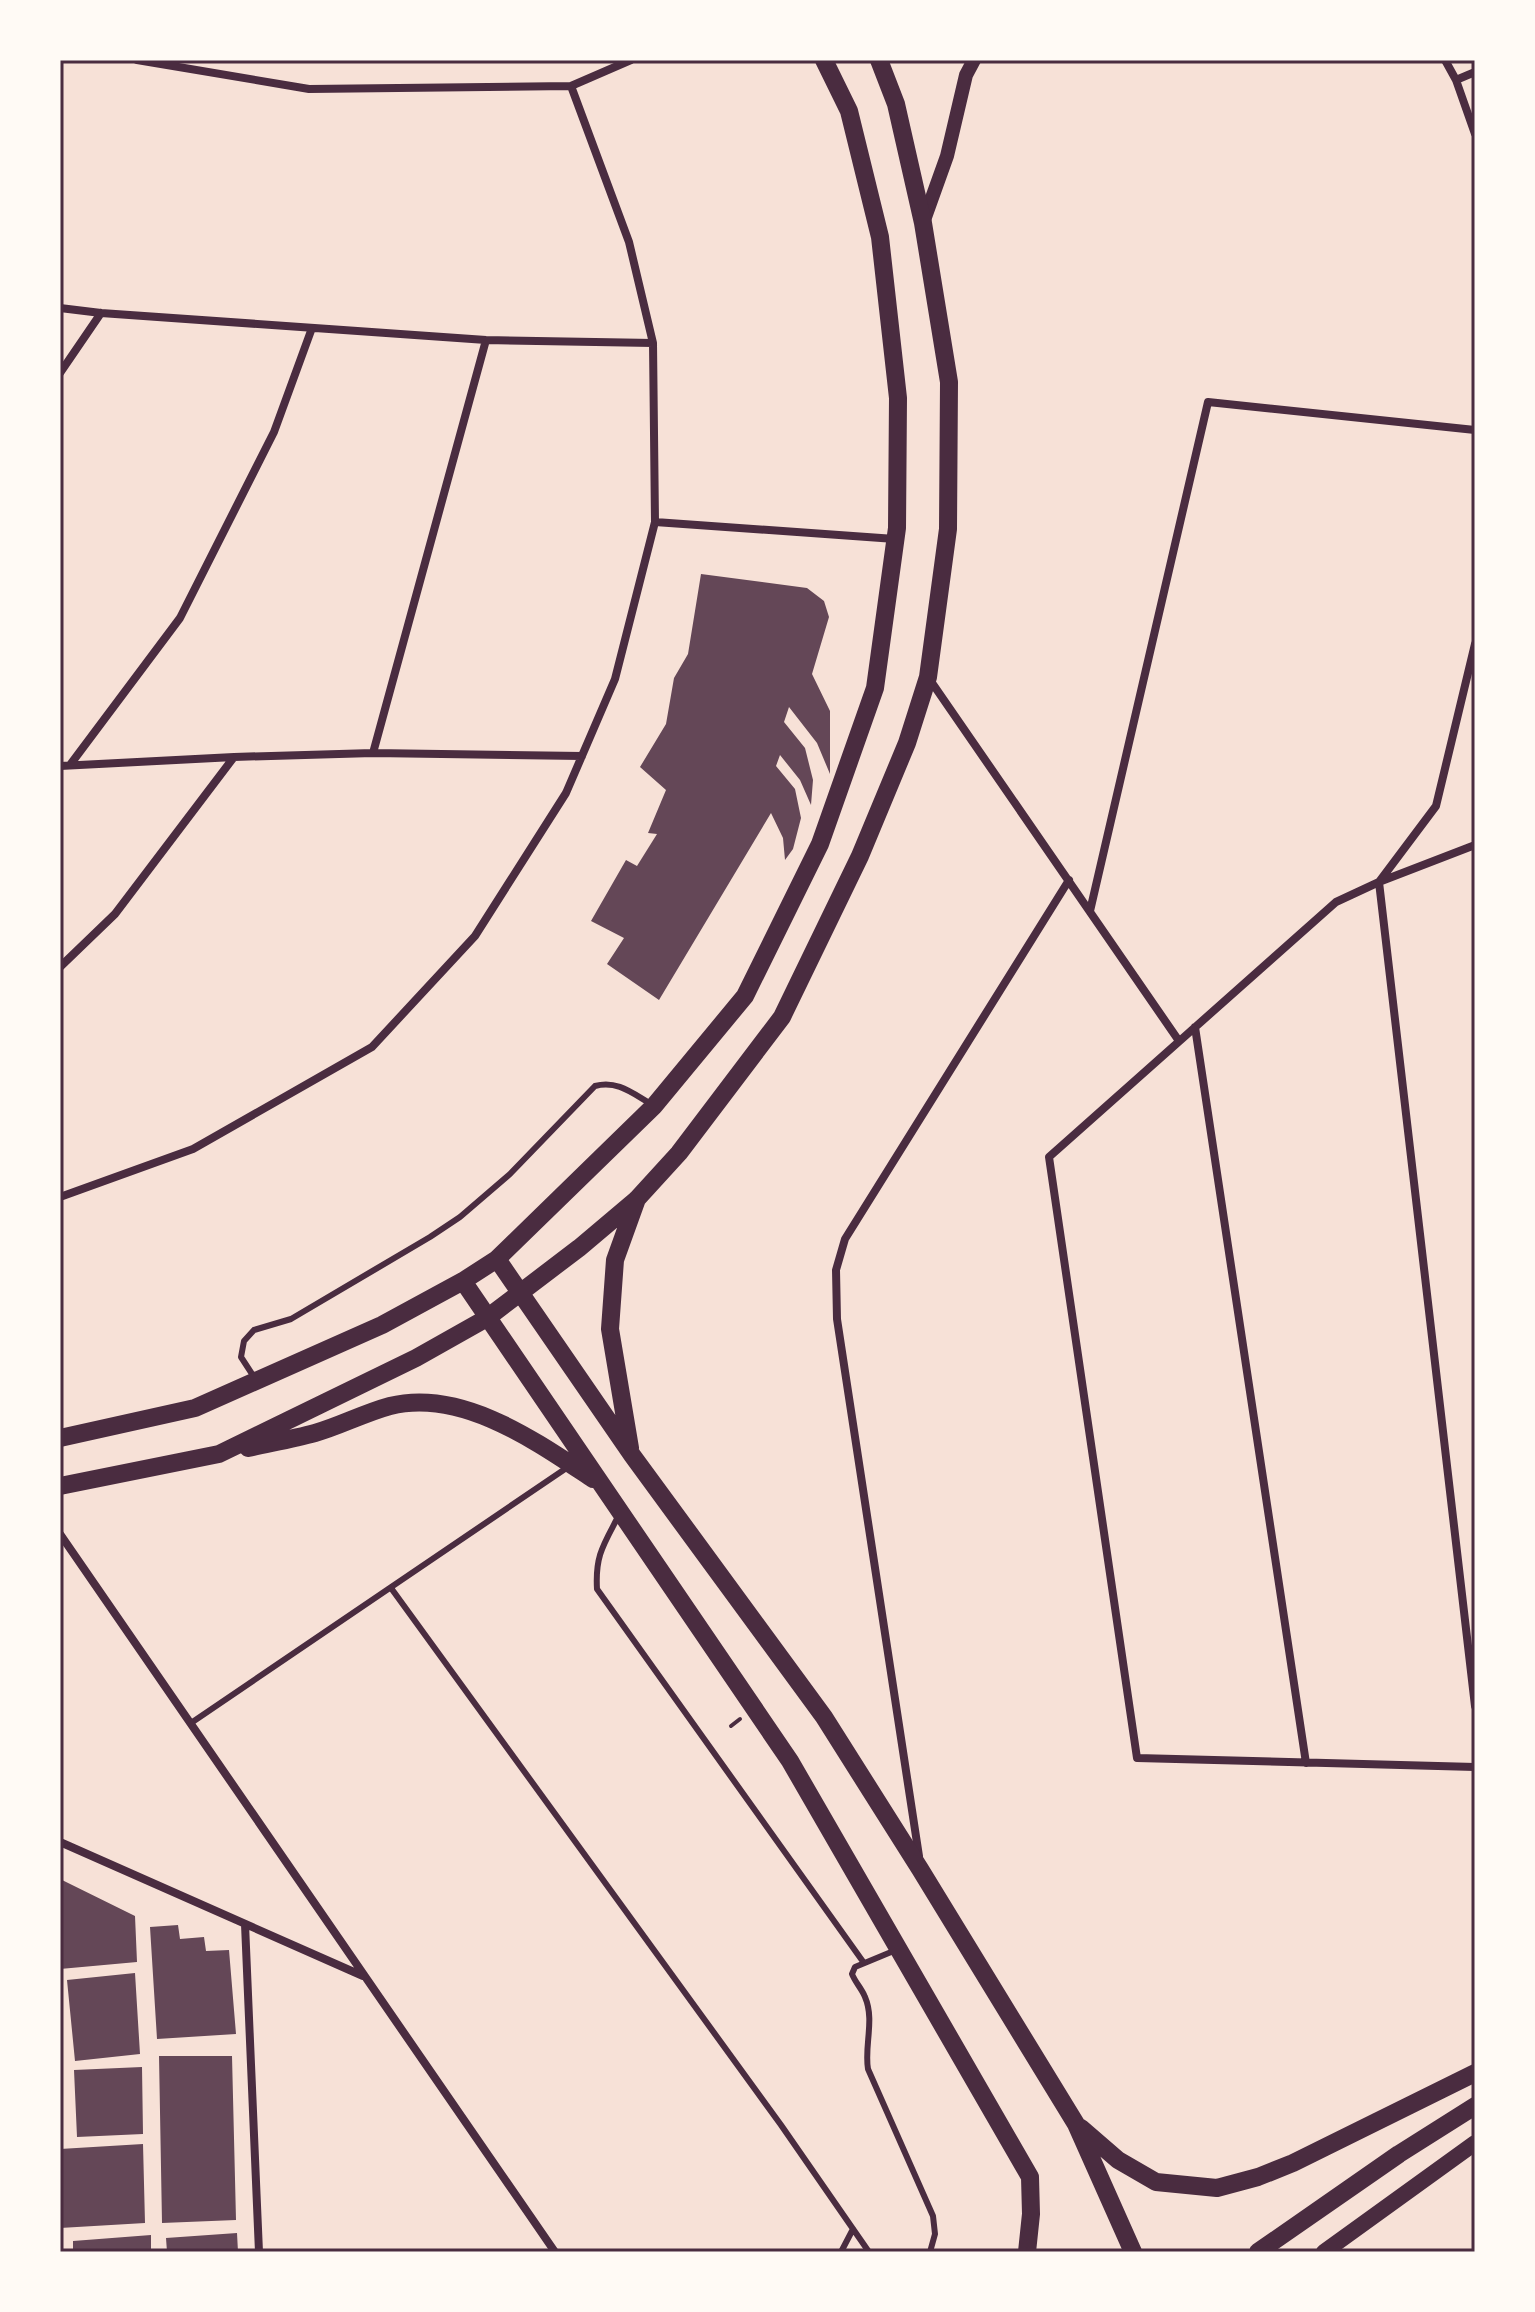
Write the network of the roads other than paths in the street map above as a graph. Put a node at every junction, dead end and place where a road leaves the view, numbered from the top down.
1 (137, 60) edge
2 (631, 60) edge
3 (824, 60) edge
4 (879, 60) edge
5 (974, 60) edge
6 (1445, 60) edge
7 (1475, 72) edge
8 (1456, 80) junction
9 (571, 86) junction
10 (1475, 134) edge
11 (923, 223) junction
12 (60, 308) edge
13 (101, 313) junction
14 (312, 328) junction
15 (486, 340) junction
16 (653, 343) junction
17 (60, 373) edge
18 (1475, 430) edge
19 (655, 522) junction
20 (895, 539) junction
21 (1475, 644) edge
22 (928, 677) junction
23 (373, 753) junction
24 (582, 756) junction
25 (234, 757) junction
26 (65, 766) edge
27 (1475, 845) edge
28 (1069, 880) junction
29 (1379, 882) junction
30 (1090, 911) junction
31 (60, 967) edge
32 (1195, 1027) junction
33 (1179, 1041) junction
34 (654, 1106) junction
35 (60, 1197) edge
36 (637, 1199) junction
37 (497, 1259) junction
38 (463, 1281) junction
39 (520, 1294) junction
40 (487, 1318) junction
41 (256, 1381) junction
42 (60, 1438) edge
43 (219, 1454) junction
44 (632, 1455) junction
45 (571, 1464) junction
46 (602, 1485) junction
47 (60, 1486) edge
48 (621, 1512) junction
49 (60, 1534) edge
50 (391, 1588) junction
51 (1475, 1706) edge
52 (191, 1723) junction
53 (1306, 1763) junction
54 (1475, 1767) edge
55 (60, 1842) edge
56 (920, 1869) junction
57 (245, 1924) junction
58 (899, 1949) junction
59 (864, 1963) junction
60 (365, 1977) junction
61 (1475, 2073) edge
62 (1475, 2106) edge
63 (1076, 2124) junction
64 (1475, 2143) edge
65 (853, 2229) junction
66 (259, 2252) edge
67 (555, 2252) edge
68 (841, 2252) edge
69 (869, 2252) edge
70 (930, 2252) edge
71 (1027, 2252) edge
72 (1133, 2252) edge
73 (1258, 2252) edge
74 (1324, 2252) edge

1 - 9 street
2 - 9 street
3 - 20 main road
4 - 11 main road
5 - 11 street
6 - 8 street
7 - 8 street
8 - 10 street
9 - 16 street
11 - 22 main road
12 - 13 street
13 - 14 street
13 - 17 street
14 - 15 street
14 - 26 street
15 - 16 street
15 - 23 street
16 - 19 street
18 - 30 street
19 - 20 street
19 - 24 street
20 - 34 main road
21 - 29 street
22 - 28 street
22 - 36 main road
23 - 24 street
23 - 25 street
24 - 35 street
25 - 26 street
25 - 31 street
27 - 29 street
28 - 30 street
28 - 56 street
29 - 32 street
29 - 51 street
30 - 33 street
32 - 33 street
32 - 53 street
33 - 53 street
34 - 37 main road
34 - 41 lane
36 - 39 main road
36 - 44 main road
37 - 38 main road
37 - 39 main road
38 - 40 main road
38 - 41 main road
39 - 40 main road
39 - 44 main road
40 - 43 main road
40 - 46 main road
41 - 42 main road
43 - 45 main road
43 - 47 main road
44 - 56 main road
45 - 46 main road
45 - 50 lane
46 - 48 main road
48 - 58 main road
48 - 59 lane
49 - 52 street
50 - 52 lane
50 - 65 lane
52 - 60 street
53 - 54 street
55 - 57 street
56 - 63 main road
57 - 60 street
57 - 66 street
58 - 59 lane
58 - 71 main road
59 - 70 lane
60 - 67 street
61 - 63 main road
62 - 73 main road
63 - 72 main road
64 - 74 main road
65 - 68 lane
65 - 69 lane

